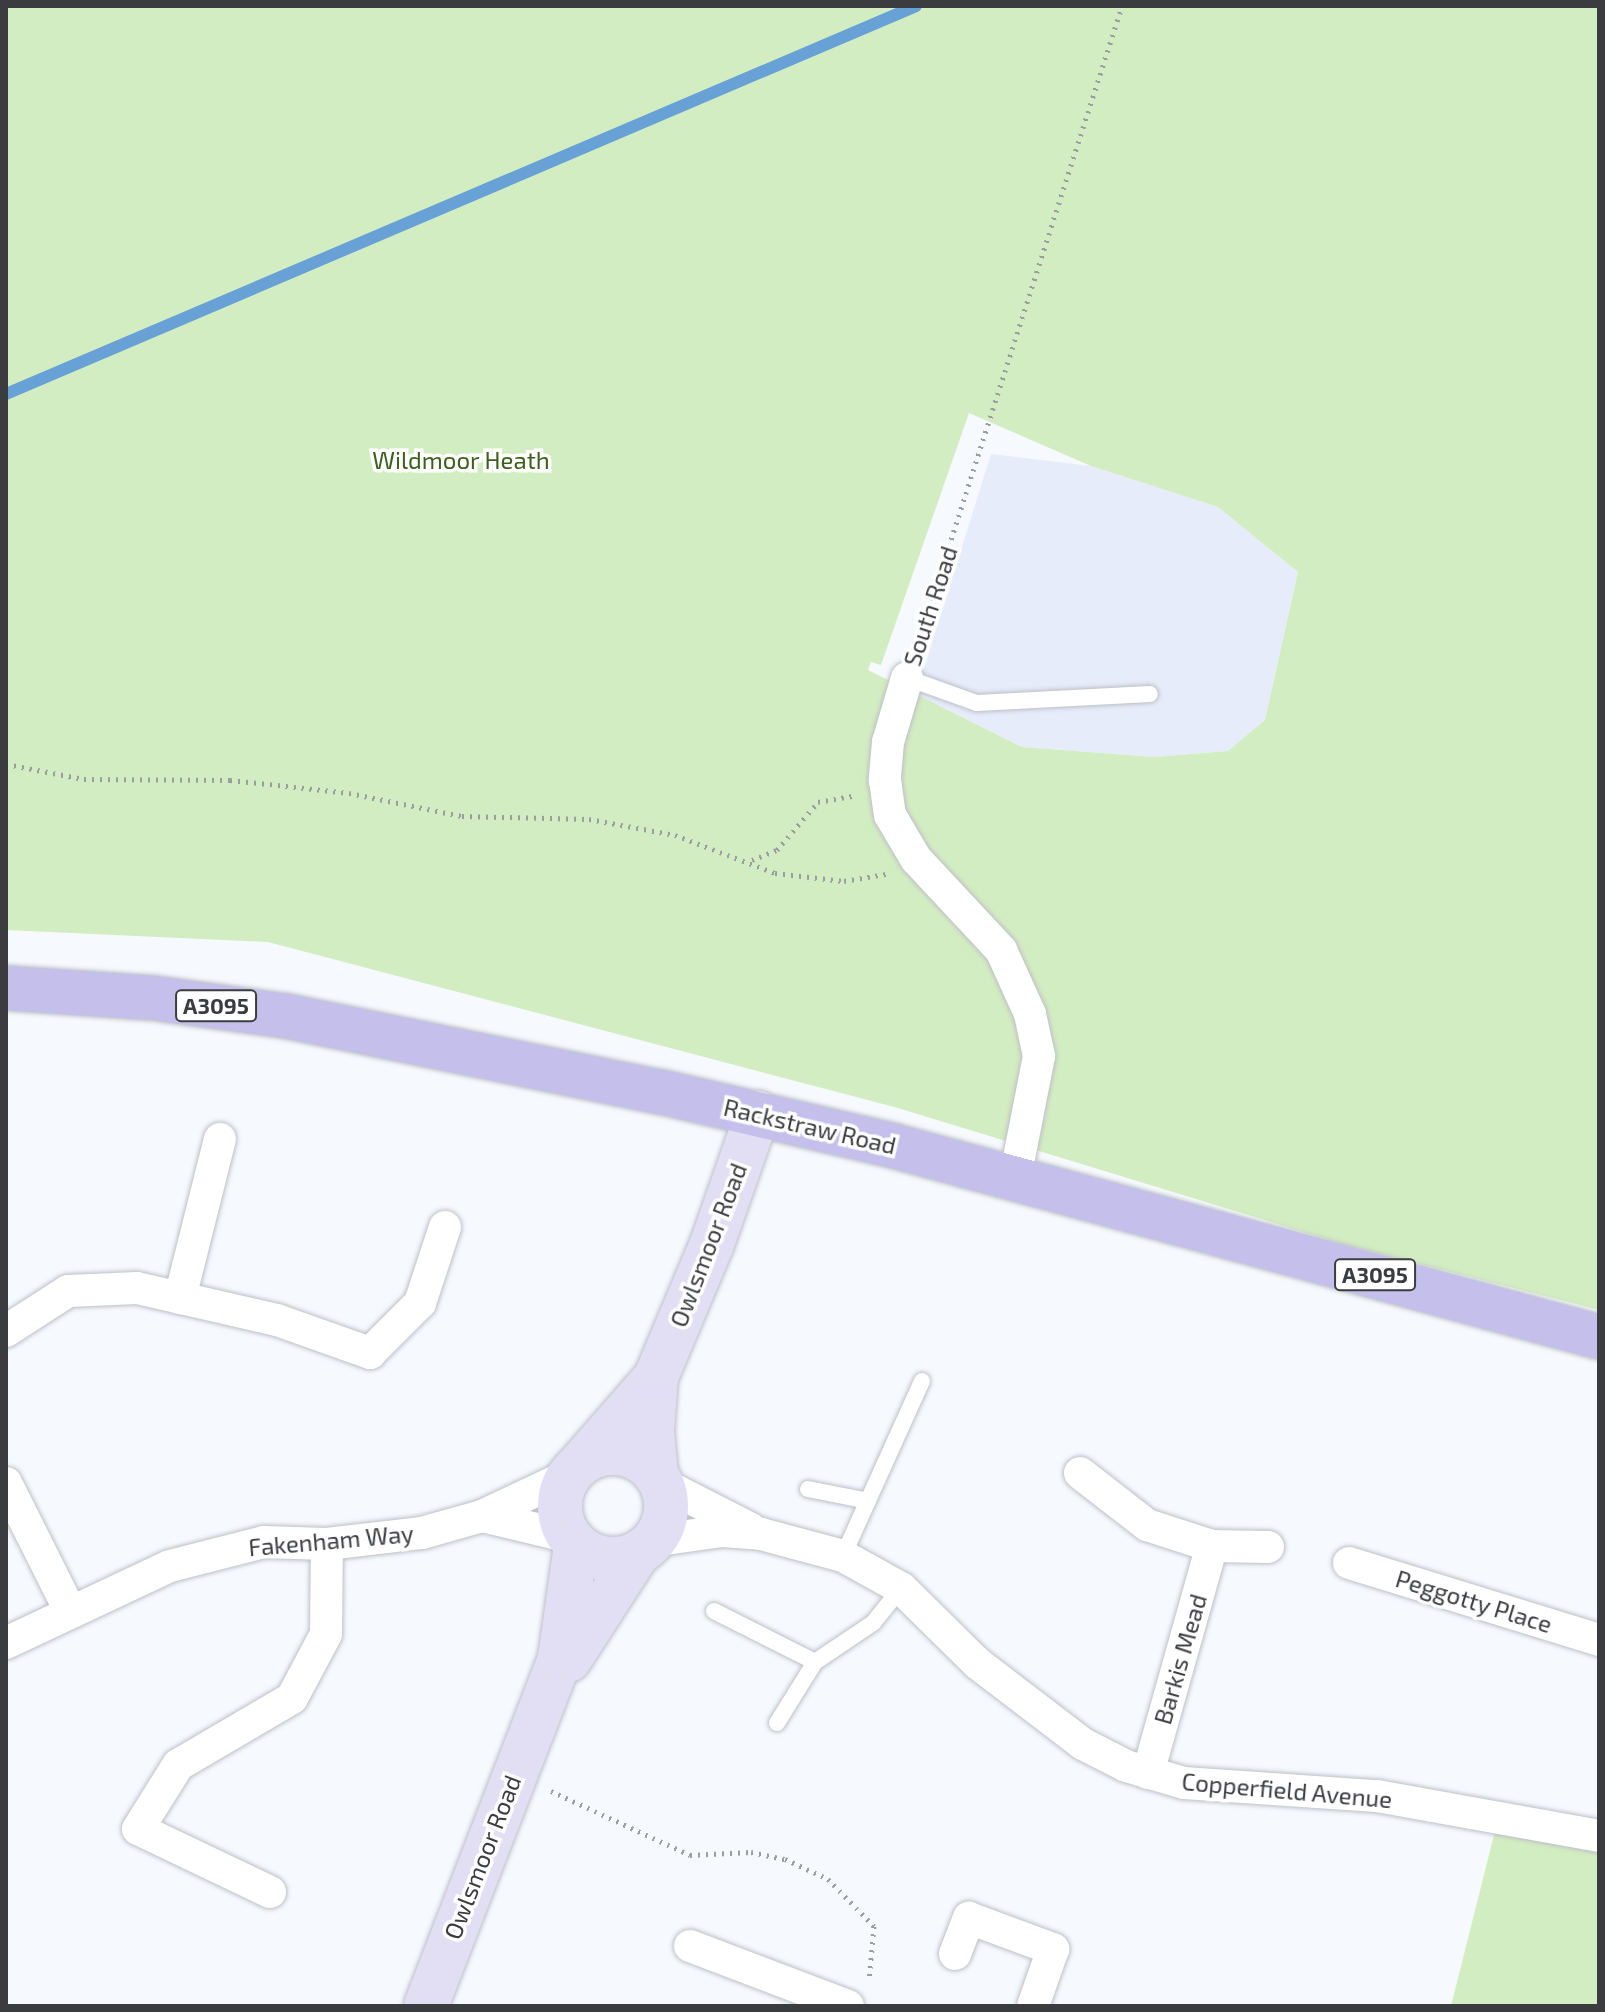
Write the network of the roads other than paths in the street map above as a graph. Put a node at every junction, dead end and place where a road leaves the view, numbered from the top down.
1 (907, 678) joint
2 (1150, 694) dead end
3 (6, 988) edge
4 (758, 1113) junction
5 (220, 1139) dead end
6 (1015, 1178) junction
7 (445, 1227) dead end
8 (180, 1298) junction
9 (6, 1329) edge
10 (1599, 1337) edge
11 (656, 1377) junction
12 (922, 1381) dead end
13 (575, 1469) junction
14 (1080, 1473) dead end
15 (658, 1479) junction
16 (6, 1483) edge
17 (808, 1489) dead end
18 (868, 1501) junction
19 (482, 1516) junction
20 (761, 1534) junction
21 (573, 1541) junction
22 (327, 1544) junction
23 (1212, 1546) junction
24 (645, 1547) junction
25 (1268, 1547) dead end
26 (843, 1556) junction
27 (1349, 1563) dead end
28 (901, 1588) junction
29 (69, 1609) junction
30 (714, 1611) dead end
31 (1599, 1640) edge
32 (6, 1643) edge
33 (815, 1662) junction
34 (538, 1709) junction
35 (777, 1723) dead end
36 (1148, 1773) junction
37 (1599, 1836) edge
38 (270, 1892) dead end
39 (690, 1946) dead end
40 (955, 1954) dead end
41 (858, 1996) edge
42 (426, 2006) edge
43 (1033, 2006) edge

1 - 2 lane
1 - 6 street, South Road
3 - 4 main road, Rackstraw Road / A3095
4 - 6 main road, Rackstraw Road / A3095
4 - 11 street, Owlsmoor Road
5 - 8 street
6 - 10 main road, Rackstraw Road / A3095
7 - 8 street
8 - 9 street
11 - 13 street, Owlsmoor Road
11 - 15 street, Owlsmoor Road
12 - 18 lane
13 - 15 street
13 - 19 street, Fakenham Way
13 - 21 street
14 - 23 street
15 - 20 street, Copperfield Avenue
15 - 24 street
16 - 29 street
17 - 18 lane
18 - 26 lane
19 - 21 street, Fakenham Way
19 - 22 street, Fakenham Way
20 - 24 street, Copperfield Avenue
20 - 26 street, Copperfield Avenue
21 - 24 street
21 - 34 street, Owlsmoor Road
22 - 29 street, Fakenham Way
22 - 38 street
23 - 25 street
23 - 36 street, Barkis Mead
24 - 34 street, Owlsmoor Road
26 - 28 street, Copperfield Avenue
27 - 31 street, Peggotty Place
28 - 33 lane
28 - 36 street, Copperfield Avenue
29 - 32 street, Fakenham Way
30 - 33 lane
33 - 35 lane
34 - 42 street, Owlsmoor Road
36 - 37 street, Copperfield Avenue
39 - 41 street
40 - 43 street

